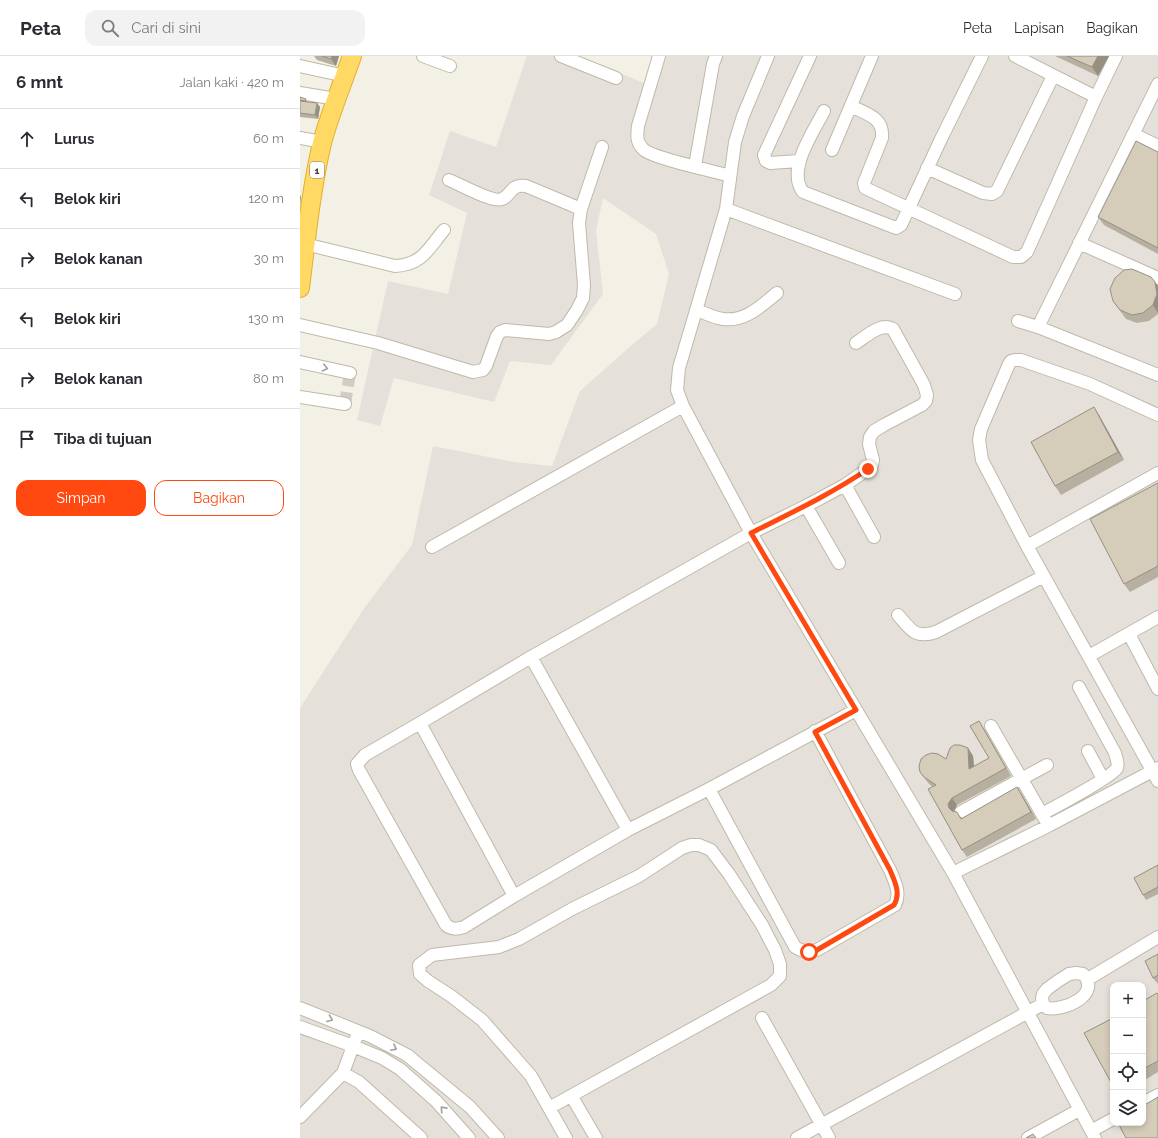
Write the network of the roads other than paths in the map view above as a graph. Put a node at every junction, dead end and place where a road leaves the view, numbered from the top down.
1 (352, 56) edge
2 (423, 56) edge
3 (561, 56) edge
4 (659, 56) edge
5 (716, 56) edge
6 (768, 56) edge
7 (810, 56) edge
8 (872, 56) edge
9 (982, 56) edge
10 (1015, 56) edge
11 (1116, 56) edge
12 (300, 66) edge
13 (450, 66) dead end
14 (345, 76) junction
15 (1052, 76) junction
16 (616, 78) dead end
17 (1158, 84) edge
18 (300, 93) edge
19 (1096, 97) junction
20 (336, 99) junction
21 (851, 106) junction
22 (1152, 108) edge
23 (824, 110) dead end
24 (1133, 134) junction
25 (300, 138) edge
26 (322, 142) junction
27 (1158, 146) edge
28 (602, 147) dead end
29 (832, 150) dead end
30 (799, 161) junction
31 (695, 166) junction
32 (927, 168) junction
33 (730, 176) junction
34 (449, 180) dead end
35 (908, 208) junction
36 (581, 209) junction
37 (726, 209) junction
38 (444, 230) dead end
39 (1079, 243) junction
40 (305, 244) junction
41 (1158, 278) edge
42 (300, 288) edge
43 (777, 293) dead end
44 (955, 294) dead end
45 (697, 310) junction
46 (1018, 321) dead end
47 (300, 325) edge
48 (1038, 327) junction
49 (856, 342) dead end
50 (300, 362) edge
51 (350, 373) dead end
52 (1158, 376) edge
53 (300, 397) edge
54 (345, 404) dead end
55 (683, 406) junction
56 (1158, 415) edge
57 (1158, 473) edge
58 (845, 485) junction
59 (806, 506) junction
60 (751, 533) junction
61 (874, 537) dead end
62 (1027, 546) junction
63 (432, 547) dead end
64 (839, 563) dead end
65 (1044, 576) junction
66 (898, 615) dead end
67 (1158, 617) edge
68 (1129, 634) junction
69 (1089, 656) junction
70 (531, 657) junction
71 (1079, 687) dead end
72 (1158, 689) edge
73 (856, 710) junction
74 (420, 724) junction
75 (991, 726) dead end
76 (815, 732) junction
77 (1088, 751) dead end
78 (1047, 765) dead end
79 (1156, 774) edge
80 (1021, 779) junction
81 (1103, 779) junction
82 (709, 789) junction
83 (961, 812) dead end
84 (1042, 814) junction
85 (1048, 826) junction
86 (628, 830) junction
87 (953, 873) junction
88 (514, 896) junction
89 (1158, 937) edge
90 (1088, 979) junction
91 (1043, 1004) junction
92 (300, 1008) edge
93 (1027, 1013) junction
94 (762, 1018) dead end
95 (300, 1027) edge
96 (359, 1031) junction
97 (353, 1046) junction
98 (343, 1073) junction
99 (1158, 1095) edge
100 (572, 1097) junction
101 (1146, 1101) edge
102 (549, 1108) junction
103 (1079, 1110) junction
104 (300, 1117) edge
105 (1110, 1121) edge
106 (822, 1125) junction
107 (1093, 1134) edge
108 (421, 1138) edge
109 (469, 1138) edge
110 (498, 1138) edge
111 (566, 1138) edge
112 (596, 1138) edge
113 (797, 1138) edge
114 (829, 1138) edge
115 (1028, 1138) edge

1 - 14 highway, 1
2 - 13 street
3 - 16 street
4 - 31 street
5 - 31 street
6 - 33 street
7 - 30 street
8 - 21 street
9 - 32 street
10 - 15 street
11 - 19 street
12 - 14 street
14 - 20 highway, 1
15 - 19 street
15 - 32 street
17 - 22 street
18 - 20 street
19 - 35 street
20 - 26 highway, 1
21 - 29 street
21 - 35 street
22 - 24 street
23 - 30 street
24 - 27 street
24 - 39 street
25 - 26 street
26 - 40 highway, 1
28 - 36 street
30 - 35 street
31 - 33 street
32 - 35 street
33 - 37 street
34 - 36 street
36 - 47 street
37 - 44 street
37 - 45 street
38 - 40 street
39 - 41 street
39 - 48 street
40 - 42 highway, 1
43 - 45 street
45 - 55 street
46 - 48 street
48 - 52 street
49 - 58 street
50 -> 51 street
53 - 54 street
55 - 60 street
55 - 63 street
56 - 62 street
57 - 62 street
58 - 59 street
58 - 61 street
59 - 60 street
59 - 64 street
60 - 70 street
60 - 73 street
62 - 65 street
65 - 66 street
65 - 69 street
67 - 68 street
68 - 69 street
68 - 72 street
69 - 79 street
70 - 74 street
70 - 86 street
71 - 81 street
73 - 76 street
73 - 87 street
74 - 88 street
74 - 88 street
75 - 80 street
76 - 82 street
76 - 82 street
77 - 81 street
78 - 80 street
79 - 85 street
80 - 83 street
80 - 84 street
81 - 84 street
82 - 86 street
84 - 85 street
85 - 87 street
86 - 88 street
87 - 93 street
89 - 90 street
90 - 91 street
90 - 91 street
91 - 93 street
92 -> 96 street
93 - 103 street
93 - 106 street
94 - 106 street
95 - 97 street
96 - 97 street
96 -> 110 street
97 - 98 street
109 -> 97 street
98 - 104 street
98 - 108 street
99 - 101 street
100 - 102 street
100 - 102 street
100 - 112 street
102 - 111 street
103 - 107 street
103 - 115 street
105 - 107 street
106 - 113 street
106 - 114 street

